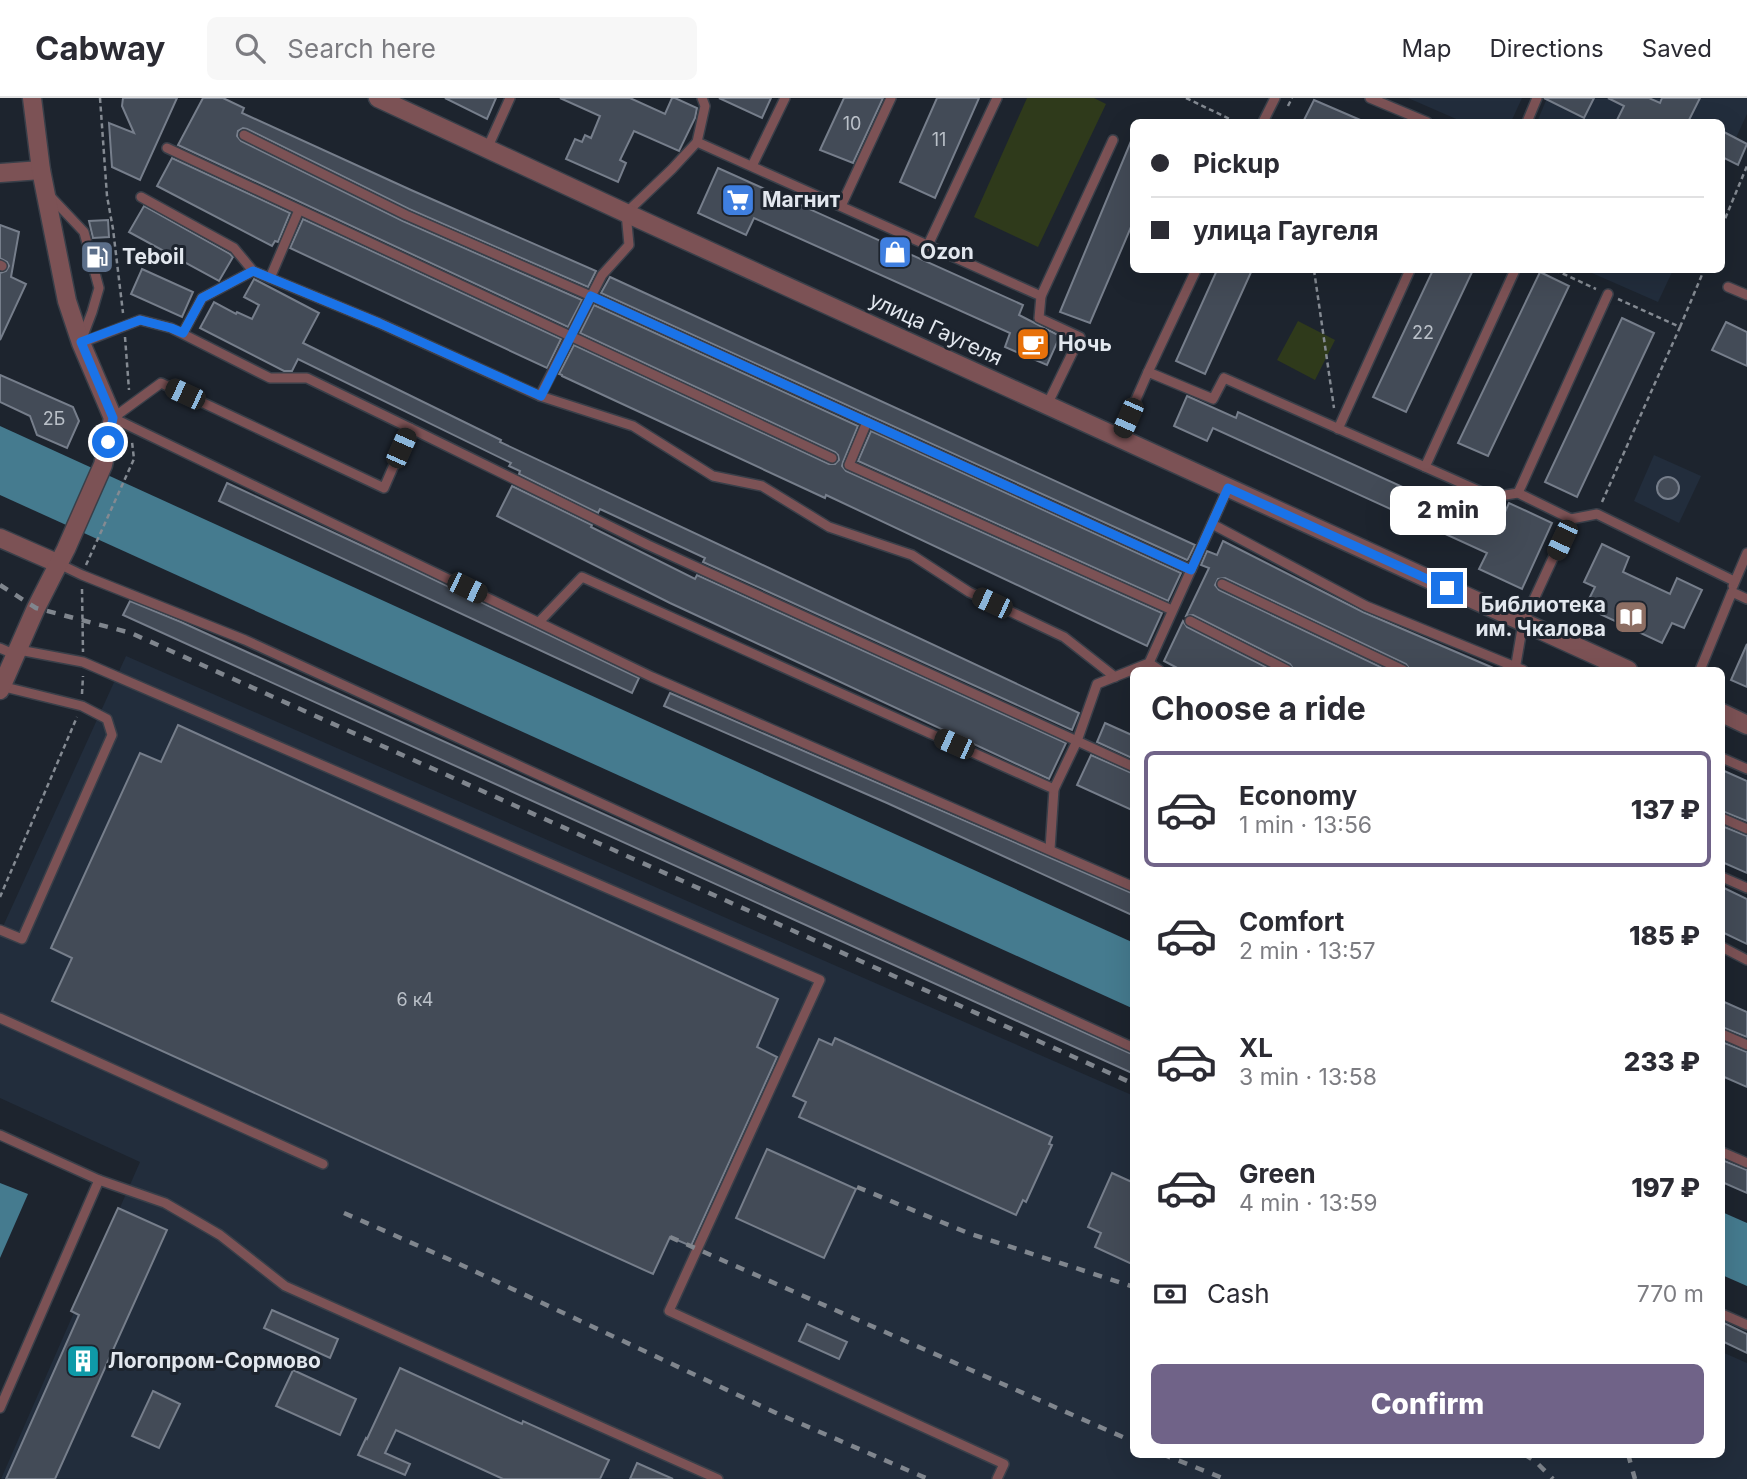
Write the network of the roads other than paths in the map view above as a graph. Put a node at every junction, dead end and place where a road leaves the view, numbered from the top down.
1 (32, 98) edge
2 (378, 98) edge
3 (510, 98) edge
4 (702, 98) edge
5 (785, 98) edge
6 (891, 98) edge
7 (997, 98) edge
8 (1275, 98) edge
9 (1370, 98) edge
10 (1537, 98) edge
11 (1265, 119) edge
12 (1420, 119) edge
13 (1528, 119) edge
14 (244, 135) dead end
15 (1113, 140) dead end
16 (696, 142) junction
17 (167, 149) dead end
18 (487, 149) junction
19 (752, 166) junction
20 (41, 170) junction
21 (0, 173) edge
22 (45, 190) junction
23 (141, 197) dead end
24 (841, 206) junction
25 (299, 210) junction
26 (626, 213) junction
27 (928, 245) junction
28 (253, 271) junction
29 (1195, 273) edge
30 (1408, 273) edge
31 (1514, 273) edge
32 (270, 278) junction
33 (1727, 287) dead end
34 (1608, 294) road end
35 (1747, 295) edge
36 (591, 296) junction
37 (1041, 296) junction
38 (183, 333) junction
39 (571, 336) junction
40 (81, 342) junction
41 (1148, 372) junction
42 (541, 396) junction
43 (1048, 405) junction
44 (113, 418) junction
45 (867, 422) junction
46 (410, 428) junction
47 (1338, 429) junction
48 (1119, 438) junction
49 (832, 458) dead end
50 (1425, 467) junction
51 (1228, 488) junction
52 (1518, 493) junction
53 (1571, 519) junction
54 (1212, 524) junction
55 (0, 538) edge
56 (1747, 552) edge
57 (62, 556) junction
58 (1191, 570) junction
59 (1734, 581) junction
60 (1222, 584) dead end
61 (1732, 592) junction
62 (1747, 599) edge
63 (1172, 610) junction
64 (1190, 621) dead end
65 (538, 622) junction
66 (1522, 623) junction
67 (12, 651) edge
68 (1149, 663) junction
69 (1139, 667) edge
70 (1155, 667) edge
71 (1281, 667) edge
72 (1397, 667) edge
73 (1513, 667) edge
74 (1518, 667) edge
75 (1621, 667) edge
76 (1701, 667) edge
77 (1130, 671) edge
78 (1115, 677) junction
79 (1, 688) edge
80 (1725, 714) edge
81 (1747, 724) edge
82 (1077, 741) junction
83 (1725, 759) edge
84 (1130, 765) edge
85 (1747, 769) edge
86 (1054, 789) junction
87 (1725, 819) edge
88 (1747, 829) edge
89 (1050, 849) junction
90 (1725, 878) edge
91 (1130, 885) edge
92 (1747, 888) edge
93 (0, 930) edge
94 (1725, 949) edge
95 (1747, 960) edge
96 (0, 1018) edge
97 (1725, 1035) edge
98 (1747, 1045) edge
99 (1130, 1046) edge
100 (0, 1135) edge
101 (1725, 1153) edge
102 (1747, 1163) edge
103 (323, 1164) dead end
104 (99, 1180) junction
105 (1725, 1315) edge
106 (1747, 1325) edge
107 (0, 1408) edge
108 (718, 1479) edge
109 (997, 1479) edge

1 - 20 street
2 - 18 street, улица Гаугеля
3 - 18 lane
4 - 16 lane
5 - 19 lane
6 - 24 lane
7 - 27 lane
8 - 11 lane
9 - 12 lane
10 - 13 lane
14 - 36 lane
15 - 37 lane
16 - 19 lane
16 - 26 lane
17 - 25 lane
18 - 26 street, улица Гаугеля
19 - 24 lane
20 - 21 street
20 - 22 street
22 - 40 street
22 - 40 lane
23 - 28 lane
24 - 27 lane
25 - 32 lane
25 - 39 lane
26 - 36 lane
26 - 43 street, улица Гаугеля
27 - 37 lane
28 - 32 lane
28 - 38 lane
29 - 41 lane
30 - 47 lane
31 - 50 lane
32 - 42 lane
33 - 35 lane
34 - 52 lane
36 - 39 lane
36 - 45 lane
37 - 43 lane
38 - 40 lane
38 - 46 lane
39 - 42 lane
39 - 49 lane
40 - 44 street
41 - 47 lane
41 - 48 lane
42 - 78 lane
43 - 48 street, улица Гаугеля
44 - 46 lane
44 - 57 street
44 - 65 lane
45 - 58 lane
45 - 63 lane
46 - 82 lane
47 - 50 lane
48 - 51 street, улица Гаугеля
50 - 52 lane
51 - 54 lane
51 - 66 street, улица Гаугеля
52 - 53 lane
53 - 59 lane
53 - 66 lane
54 - 58 lane
54 - 73 lane
55 - 57 street
56 - 59 lane
57 - 67 street
57 - 99 lane
58 - 63 lane
59 - 61 lane
60 - 72 lane
61 - 62 lane
61 - 76 lane
63 - 68 lane
64 - 71 lane
65 - 86 lane
65 - 89 lane
66 - 74 lane
66 - 75 street, улица Гаугеля
67 - 79 street
67 - 109 lane
68 - 69 lane
68 - 70 lane
77 - 78 lane
78 - 82 lane
79 - 93 lane
80 - 81 street
82 - 84 lane
82 - 86 lane
83 - 85 lane
86 - 89 lane
87 - 88 lane
89 - 91 lane
90 - 92 lane
94 - 95 lane
96 - 103 lane
97 - 98 lane
100 - 104 lane
101 - 102 lane
104 - 107 lane
104 - 108 lane
105 - 106 lane

